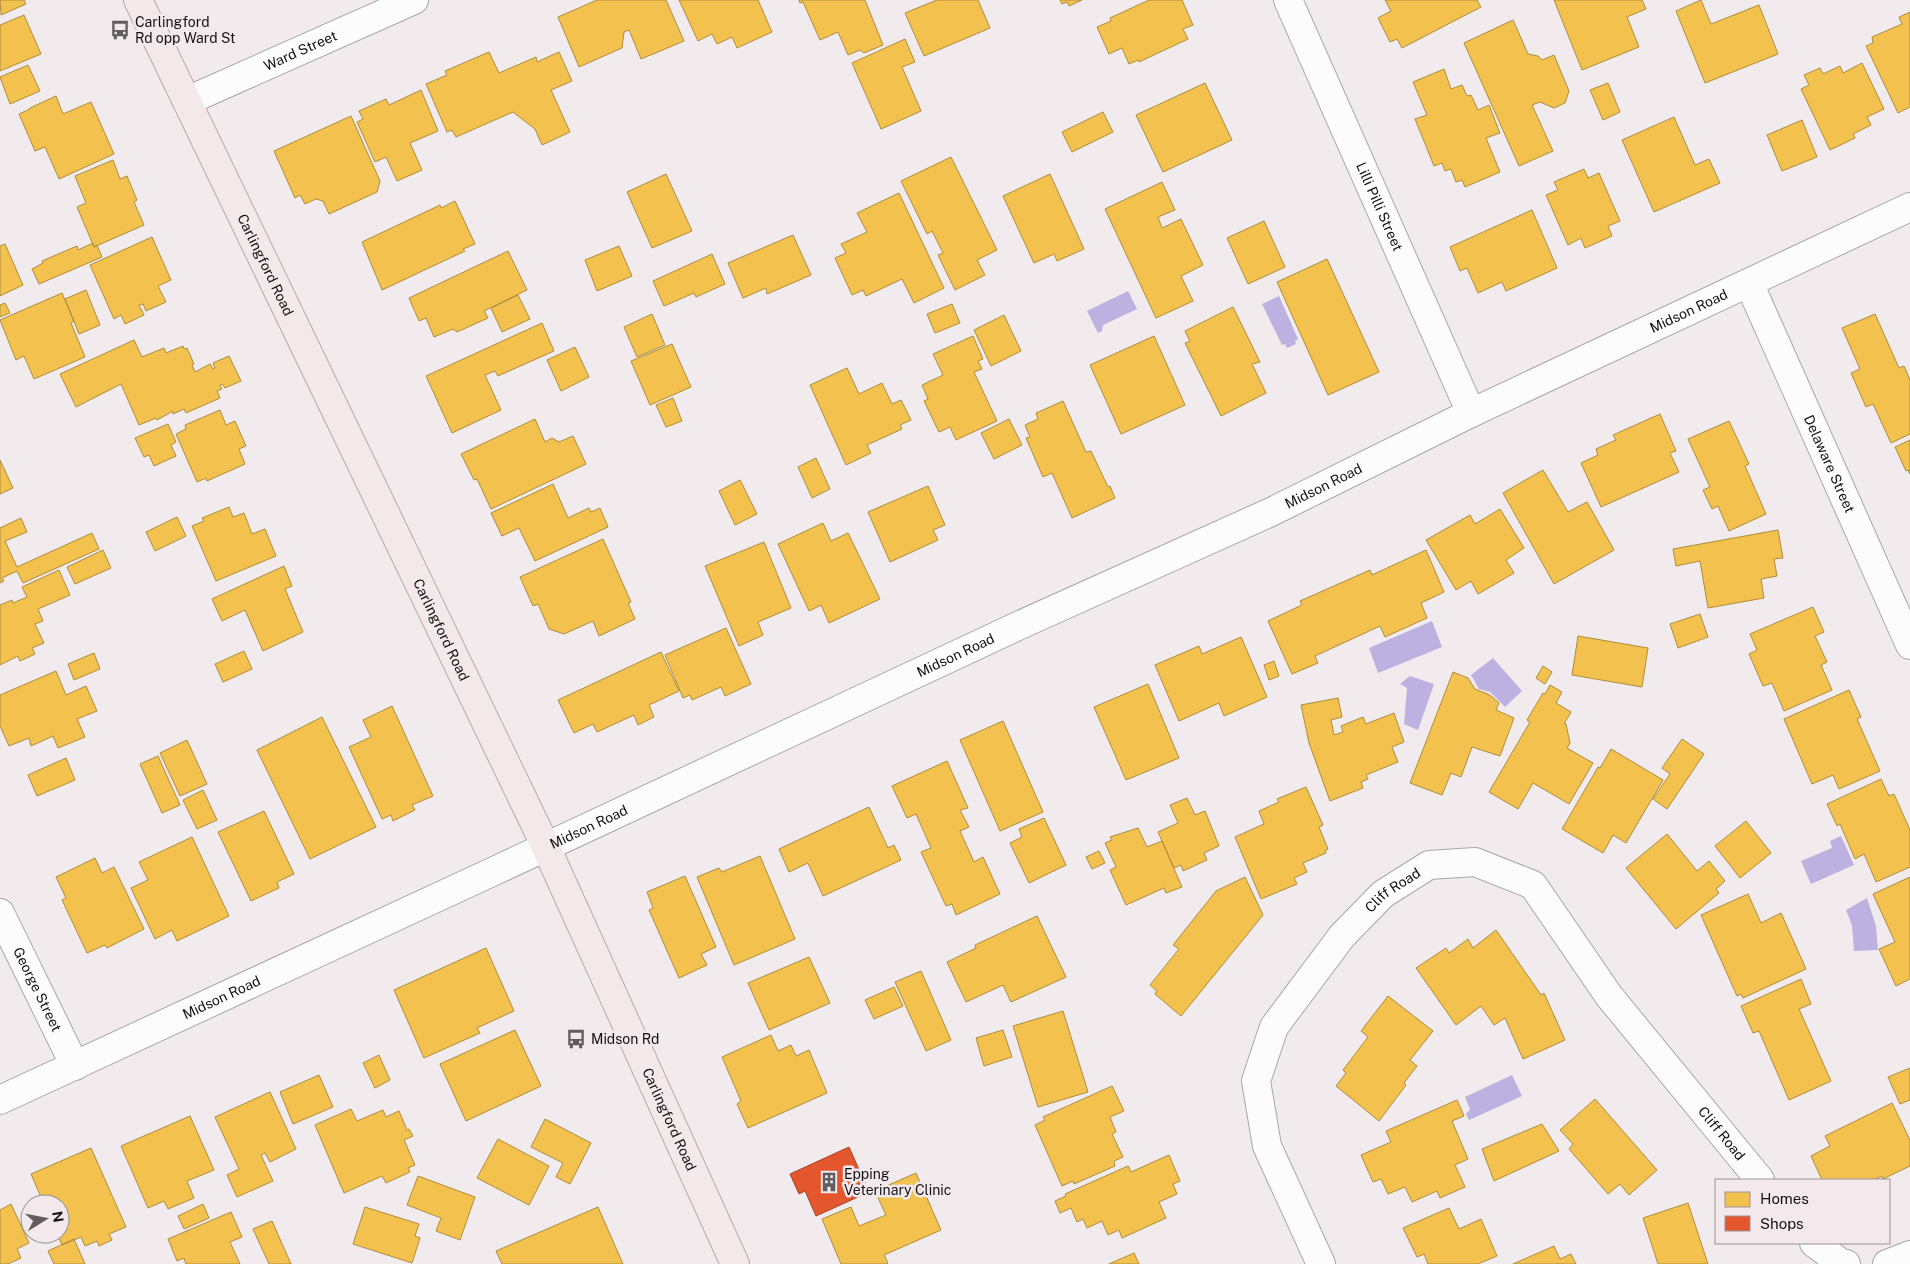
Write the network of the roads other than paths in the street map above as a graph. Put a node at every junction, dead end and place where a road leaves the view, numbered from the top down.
1 (138, 0) edge
2 (414, 0) edge
3 (1288, 0) edge
4 (187, 102) junction
5 (1910, 207) edge
6 (1749, 283) junction
7 (1471, 413) junction
8 (1910, 645) edge
9 (546, 847) junction
10 (0, 913) edge
11 (74, 1066) junction
12 (0, 1100) edge
13 (1759, 1179) edge
14 (1815, 1244) edge
15 (1910, 1256) edge
16 (735, 1264) edge
17 (1321, 1264) edge
18 (1846, 1264) edge
19 (1887, 1264) edge

1 - 4 main road, Carlingford Road
2 - 4 street, Ward Street
3 - 7 street, Lilli Pilli Street
4 - 9 main road, Carlingford Road
5 - 6 street, Midson Road
6 - 7 street, Midson Road
6 - 8 street, Delaware Street
7 - 9 street, Midson Road
9 - 11 street, Midson Road
9 - 16 main road, Carlingford Road
10 - 11 street, George Street
11 - 12 street, Midson Road
13 - 17 street, Cliff Road
14 - 18 street
15 - 19 street

